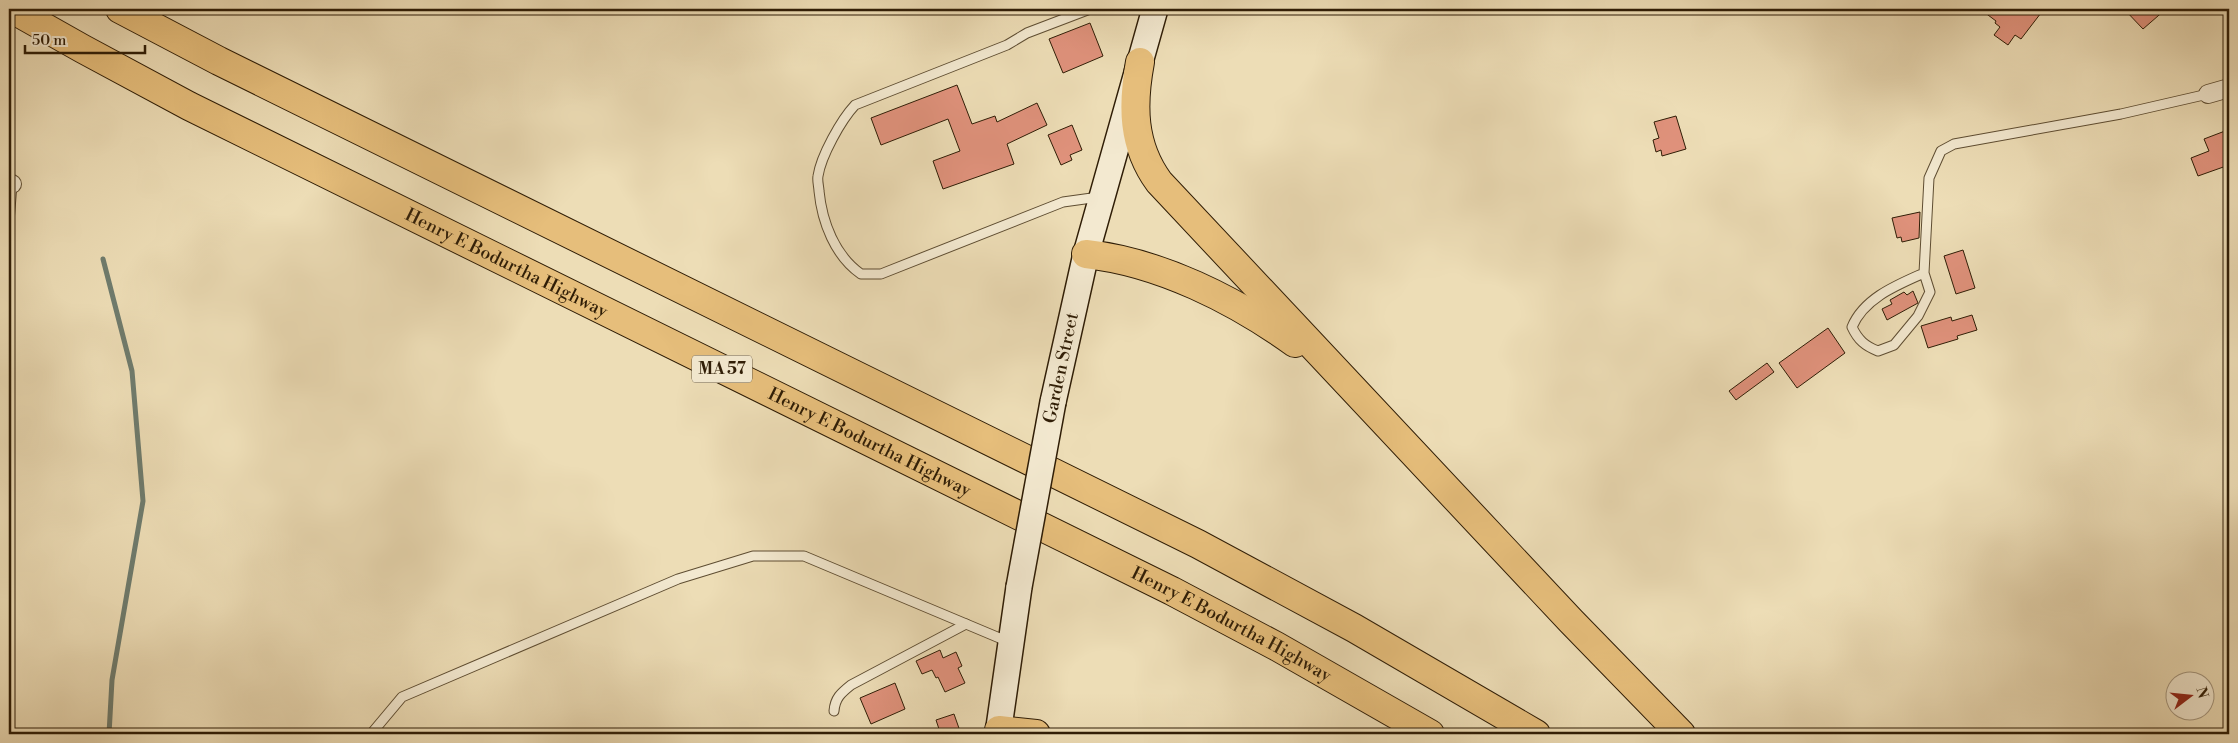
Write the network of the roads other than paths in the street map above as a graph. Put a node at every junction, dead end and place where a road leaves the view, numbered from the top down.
1 (12, 9) edge
2 (120, 9) edge
3 (1090, 9) edge
4 (1155, 9) edge
5 (1140, 62) junction
6 (2229, 88) edge
7 (2208, 94) joint
8 (10, 184) edge
9 (1102, 196) junction
10 (9, 222) edge
11 (1086, 254) junction
12 (1924, 273) junction
13 (1370, 407) junction
14 (966, 624) junction
15 (1010, 643) junction
16 (834, 711) dead end
17 (998, 732) edge
18 (371, 734) edge
19 (529, 734) edge
20 (536, 734) edge
21 (1036, 734) edge
22 (1430, 734) edge
23 (1536, 734) edge
24 (1681, 734) edge

1 - 22 highway, Henry E Bodurtha Highway / MA 57
2 - 23 highway
3 - 9 lane
4 - 5 street, Garden Street
5 - 9 street, Garden Street
5 - 13 highway
6 - 7 street
7 - 12 lane
8 - 10 lane
9 - 11 street, Garden Street
11 - 13 highway
11 - 15 street, Garden Street, bridge
12 - 12 lane
13 - 24 highway
14 - 15 lane
14 - 16 lane
14 - 18 lane
15 - 17 street, Garden Street
17 - 21 highway
19 - 20 lane

